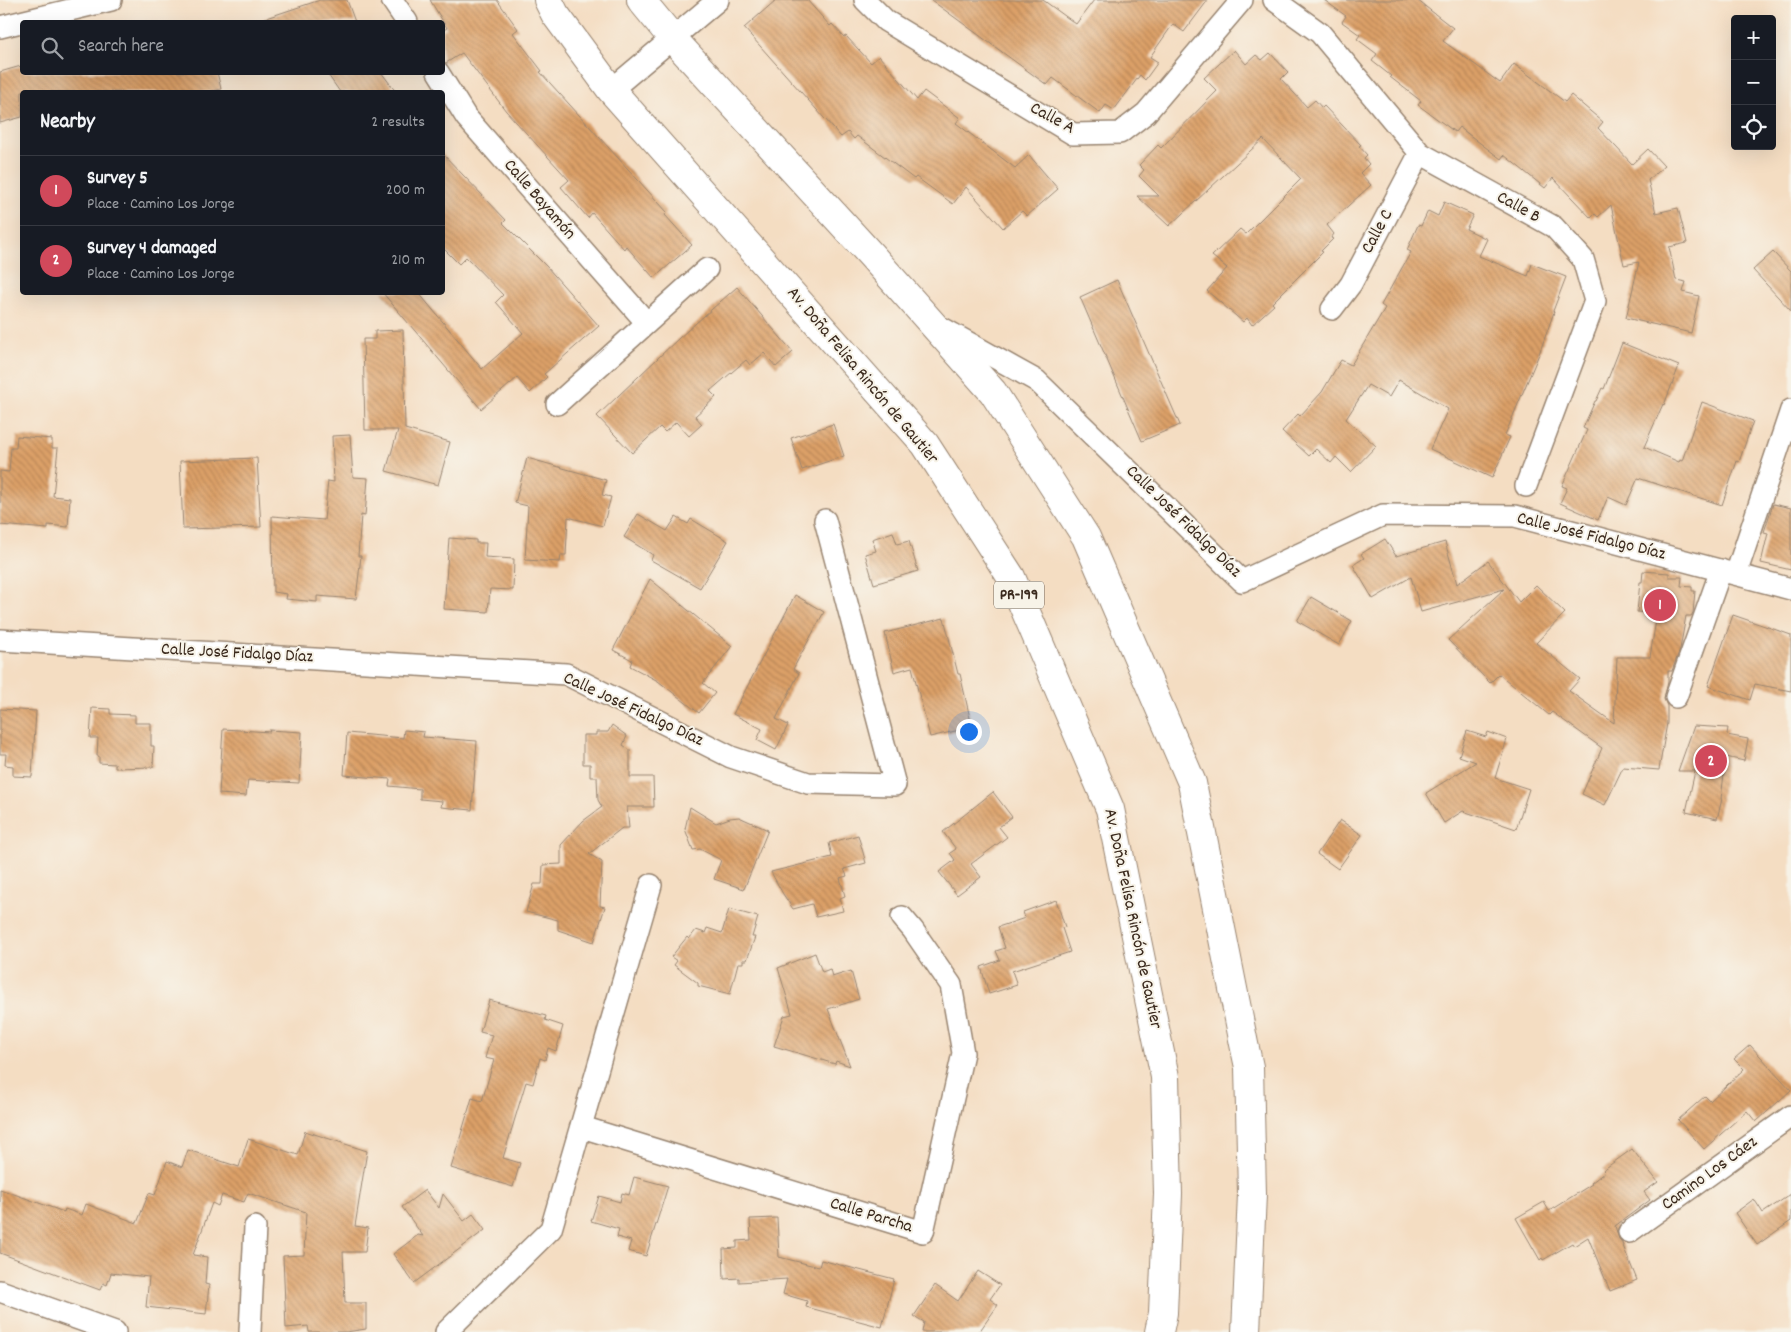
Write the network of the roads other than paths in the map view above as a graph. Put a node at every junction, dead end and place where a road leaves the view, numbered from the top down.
1 (110, 0) edge
2 (392, 0) edge
3 (548, 0) edge
4 (641, 0) edge
5 (718, 0) edge
6 (865, 0) edge
7 (1242, 0) edge
8 (1274, 0) edge
9 (29, 20) edge
10 (406, 20) edge
11 (20, 22) edge
12 (0, 27) edge
13 (673, 39) junction
14 (440, 75) edge
15 (612, 90) junction
16 (1420, 153) junction
17 (708, 270) dead end
18 (1332, 309) dead end
19 (929, 320) junction
20 (647, 323) junction
21 (557, 404) dead end
22 (1791, 410) edge
23 (1526, 486) dead end
24 (825, 520) dead end
25 (1728, 572) junction
26 (1791, 590) edge
27 (0, 640) edge
28 (1676, 697) dead end
29 (651, 885) dead end
30 (902, 916) dead end
31 (1791, 1116) edge
32 (582, 1127) junction
33 (255, 1228) dead end
34 (1629, 1232) dead end
35 (0, 1291) edge
36 (115, 1332) edge
37 (250, 1332) edge
38 (446, 1332) edge
39 (1159, 1332) edge
40 (1246, 1332) edge

1 - 9 street
2 - 10 street
3 - 15 main road, Av. Doña Felisa Rincón de Gautier / PR-199
4 - 13 main road
5 - 13 street
6 - 7 street, Calle A
8 - 16 street, Calle B
11 - 12 street
13 - 15 street
13 - 19 main road
14 - 20 street, Calle Bayamón
15 - 39 main road, Av. Doña Felisa Rincón de Gautier / PR-199
16 - 18 street, Calle C
16 - 23 street, Calle B
17 - 20 street
19 - 25 street, Calle José Fidalgo Díaz
19 - 40 main road
20 - 21 street
22 - 25 street
24 - 27 street, Calle José Fidalgo Díaz
25 - 26 street, Calle José Fidalgo Díaz
25 - 28 street
29 - 32 street
30 - 32 street, Calle Parcha
31 - 34 street, Camino Los Cáez
32 - 38 street
33 - 37 street
35 - 36 street

